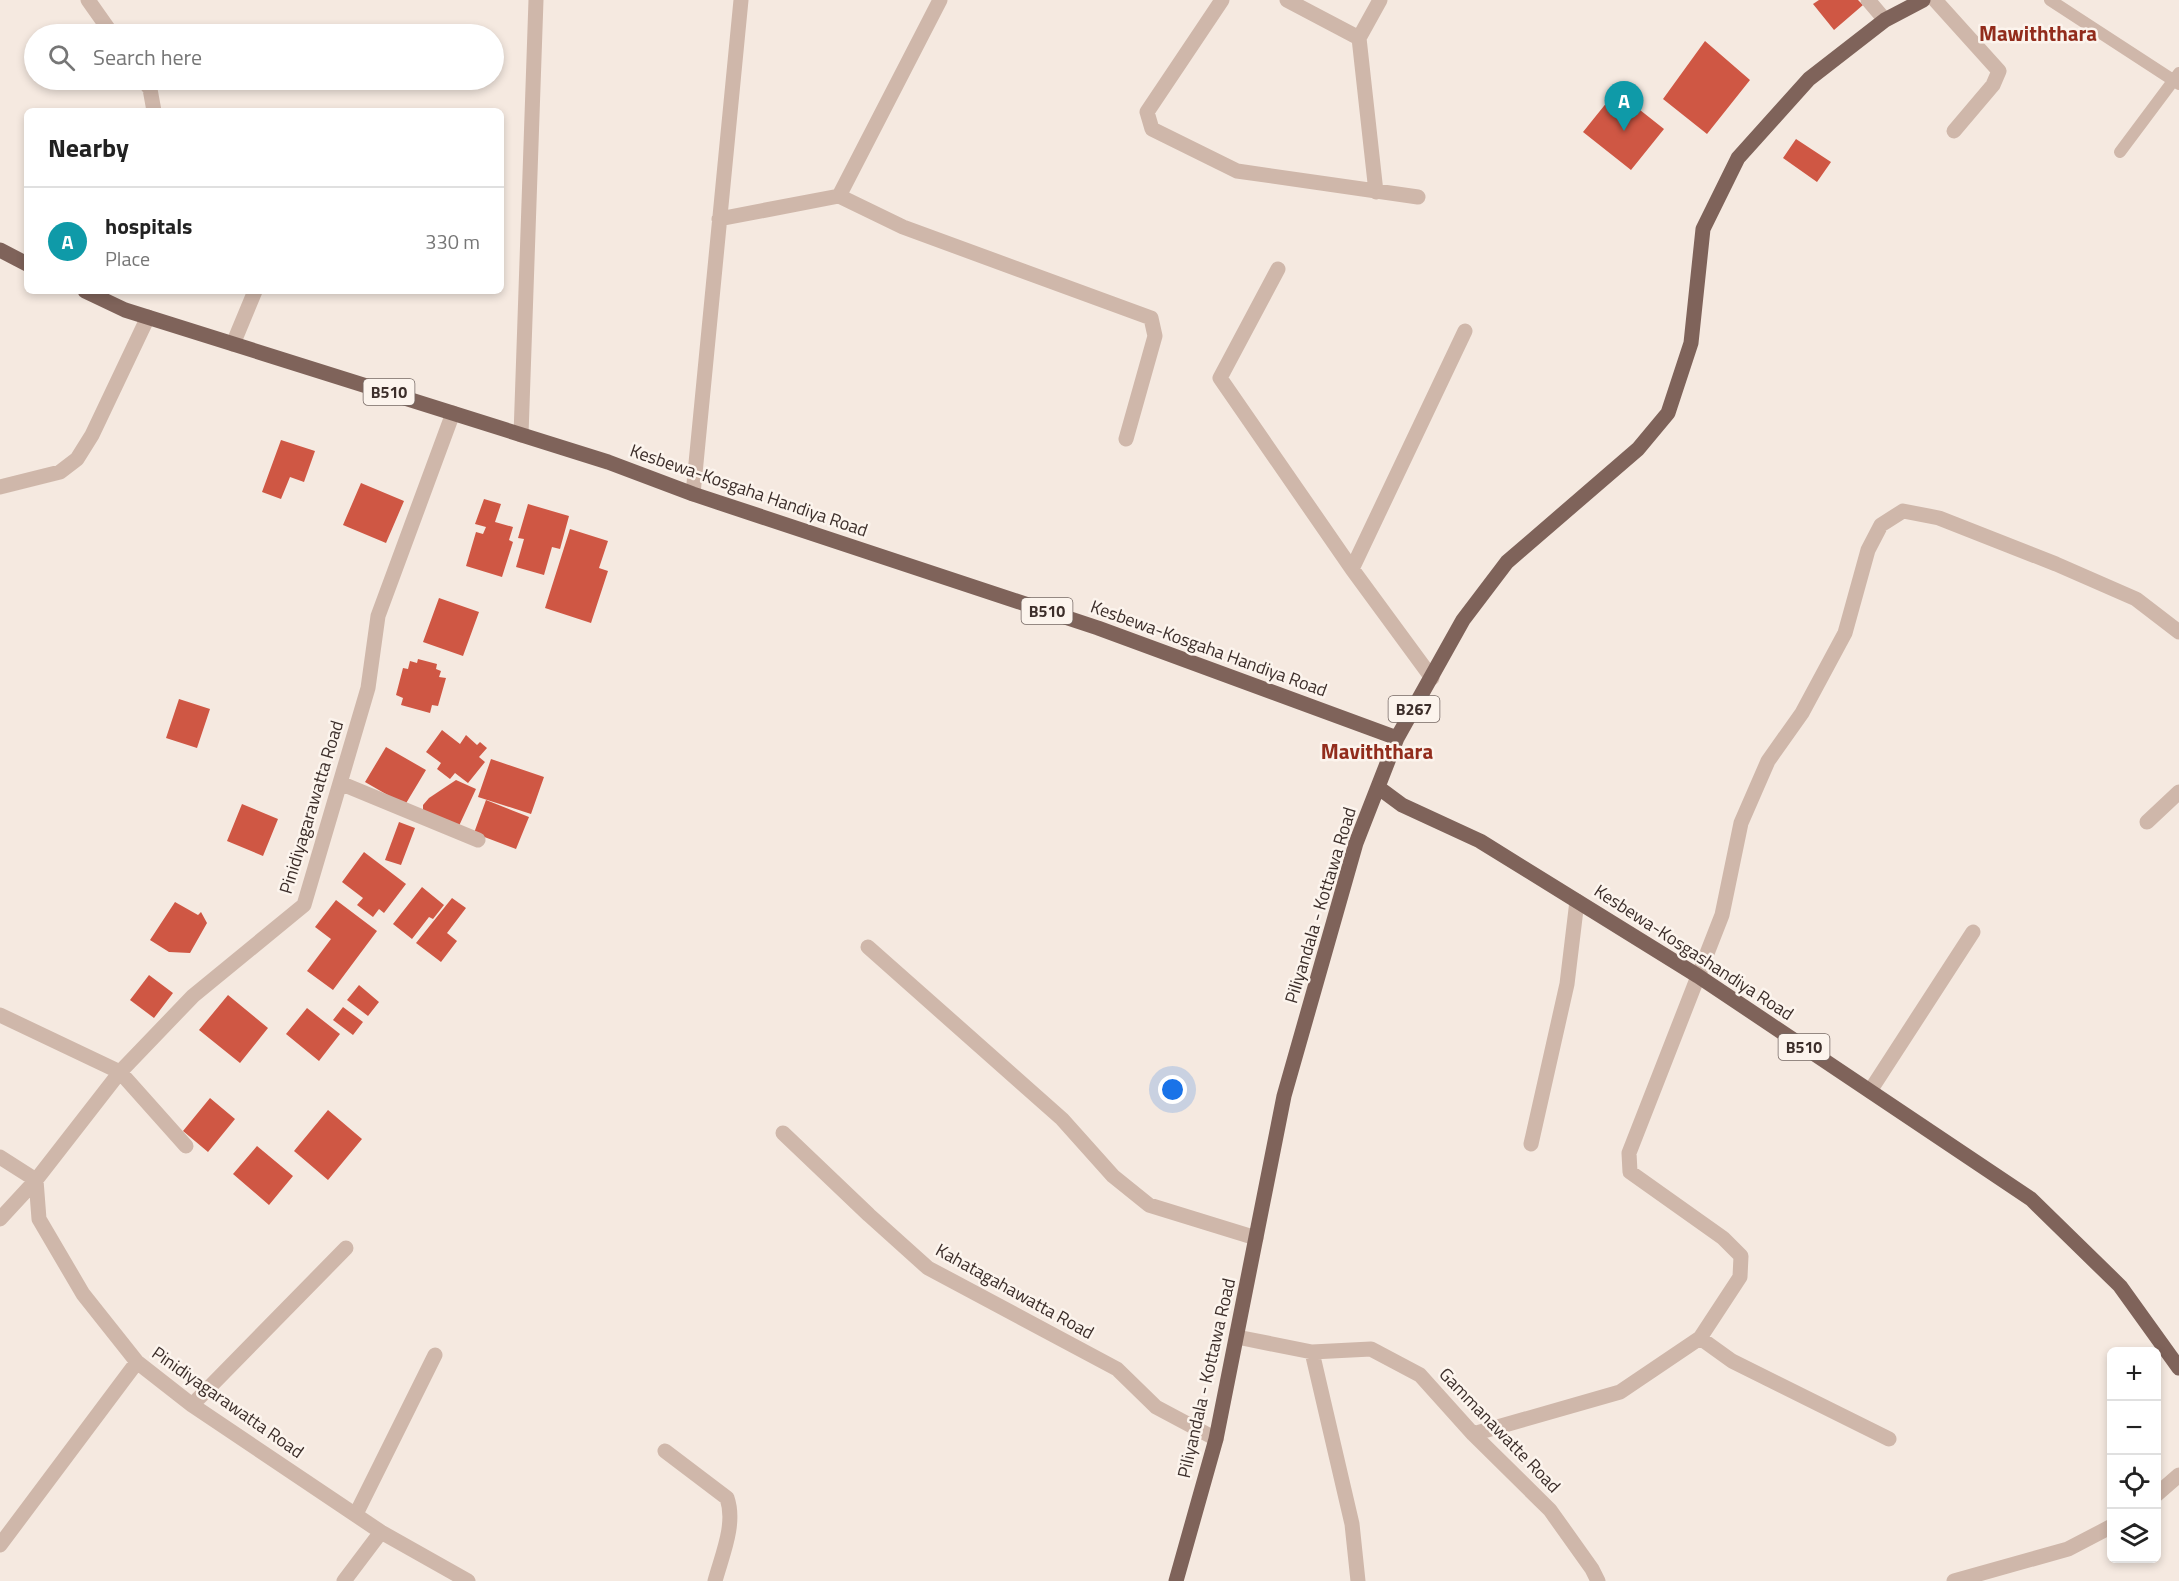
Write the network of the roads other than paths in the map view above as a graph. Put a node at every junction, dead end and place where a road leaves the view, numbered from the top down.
1 (88, 0) edge
2 (536, 0) edge
3 (741, 0) edge
4 (940, 0) edge
5 (1222, 0) edge
6 (1287, 0) edge
7 (1380, 0) edge
8 (1869, 0) edge
9 (1923, 0) edge
10 (1935, 0) edge
11 (2050, 0) edge
12 (1885, 20) junction
13 (105, 24) edge
14 (1359, 38) junction
15 (2177, 79) edge
16 (150, 90) edge
17 (153, 108) edge
18 (1954, 131) dead end
19 (2120, 152) dead end
20 (1376, 192) junction
21 (839, 196) junction
22 (1418, 197) dead end
23 (718, 219) junction
24 (0, 250) edge
25 (24, 262) edge
26 (1278, 269) dead end
27 (91, 294) edge
28 (254, 294) edge
29 (148, 317) junction
30 (1465, 331) dead end
31 (233, 344) junction
32 (453, 413) junction
33 (521, 435) junction
34 (1126, 440) dead end
35 (0, 487) edge
36 (693, 494) junction
37 (1352, 569) junction
38 (2179, 632) edge
39 (1432, 678) junction
40 (1397, 738) junction
41 (340, 783) junction
42 (1379, 788) junction
43 (2179, 792) edge
44 (2147, 822) dead end
45 (478, 840) dead end
46 (1577, 901) junction
47 (1973, 932) dead end
48 (868, 947) dead end
49 (1698, 976) junction
50 (0, 1015) edge
51 (120, 1072) junction
52 (1870, 1091) junction
53 (783, 1133) dead end
54 (1531, 1144) dead end
55 (186, 1146) dead end
56 (0, 1157) edge
57 (36, 1180) junction
58 (0, 1219) edge
59 (1256, 1238) junction
60 (346, 1248) dead end
61 (1237, 1337) junction
62 (1700, 1338) junction
63 (1312, 1352) junction
64 (435, 1355) dead end
65 (137, 1362) junction
66 (2179, 1368) edge
67 (192, 1405) junction
68 (1473, 1434) junction
69 (1216, 1439) junction
70 (1889, 1439) dead end
71 (665, 1451) dead end
72 (2179, 1475) edge
73 (2161, 1491) edge
74 (356, 1514) junction
75 (2107, 1529) edge
76 (381, 1532) junction
77 (0, 1545) edge
78 (344, 1581) edge
79 (468, 1581) edge
80 (715, 1581) edge
81 (1176, 1581) edge
82 (1358, 1581) edge
83 (1598, 1581) edge
84 (1954, 1581) edge

1 - 13 street
2 - 33 street
3 - 23 street
4 - 21 street
5 - 20 street
6 - 14 street
7 - 14 street
8 - 12 street
9 - 12 main road, Piliyandala - Kottawa Road / B267
10 - 18 street
11 - 15 lane
12 - 39 main road, Piliyandala - Kottawa Road / B267
14 - 20 street
15 - 19 lane
16 - 17 street
20 - 22 street
21 - 23 street
21 - 34 street
23 - 36 street
24 - 25 main road
26 - 37 street
27 - 29 main road, Kesbewa-Kosgaha Handiya Road / B510
28 - 31 street
29 - 31 main road, Kesbewa-Kosgaha Handiya Road / B510
29 - 35 street
30 - 37 street
31 - 32 main road, Kesbewa-Kosgaha Handiya Road / B510
32 - 33 main road, Kesbewa-Kosgaha Handiya Road / B510
32 - 41 street, Pinidiyagarawatta Road
33 - 36 main road, Kesbewa-Kosgaha Handiya Road / B510
36 - 40 main road, Kesbewa-Kosgaha Handiya Road / B510
37 - 39 street
38 - 49 street
39 - 40 main road, Piliyandala - Kottawa Road / B267
40 - 42 main road, Piliyandala - Kottawa Road / B267
41 - 45 street
41 - 51 street, Pinidiyagarawatta Road
42 - 46 main road, Kesbewa-Kosgashandiya Road / B510
42 - 59 main road, Piliyandala - Kottawa Road / B267
43 - 44 street
46 - 49 main road, Kesbewa-Kosgashandiya Road / B510
46 - 54 street
47 - 52 street
48 - 59 street
49 - 52 main road, Kesbewa-Kosgashandiya Road / B510
49 - 62 street
50 - 51 street
51 - 55 street
51 - 57 street, Pinidiyagarawatta Road
52 - 66 main road, Kesbewa-Kosgashandiya Road / B510
53 - 69 street, Kahatagahawatta Road
56 - 57 street
57 - 58 street
57 - 65 street, Pinidiyagarawatta Road
59 - 61 main road, Piliyandala - Kottawa Road / B267
60 - 67 street
61 - 63 street, Gammanawatte Road
61 - 69 main road, Piliyandala - Kottawa Road / B267
62 - 68 street
62 - 70 street
63 - 68 street, Gammanawatte Road
63 - 82 street
64 - 74 street
65 - 67 street, Pinidiyagarawatta Road
65 - 77 street
67 - 74 street, Pinidiyagarawatta Road
68 - 83 street, Gammanawatte Road
69 - 81 main road, Piliyandala - Kottawa Road / B267
71 - 80 street
72 - 73 street
74 - 76 street, Pinidiyagarawatta Road
75 - 84 street
76 - 78 street
76 - 79 street, Pinidiyagarawatta Road

